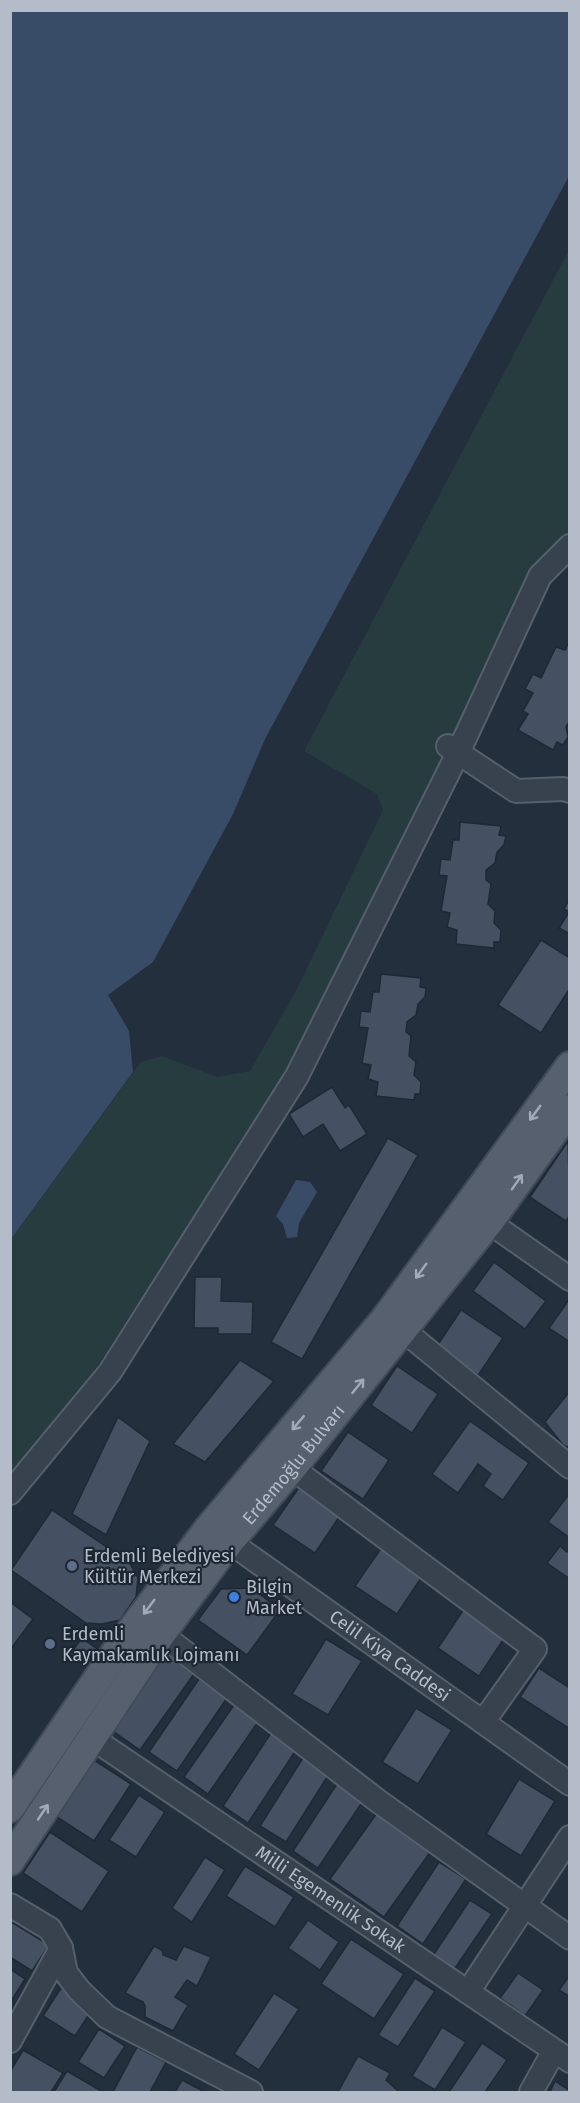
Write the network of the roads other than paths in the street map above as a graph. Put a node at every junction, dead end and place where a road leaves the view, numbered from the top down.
1 (570, 546) edge
2 (453, 749) junction
3 (570, 791) edge
4 (570, 1066) edge
5 (570, 1109) edge
6 (489, 1222) junction
7 (570, 1279) edge
8 (403, 1330) junction
9 (570, 1467) edge
10 (292, 1468) junction
11 (10, 1493) edge
12 (220, 1535) junction
13 (161, 1634) junction
14 (483, 1722) junction
15 (92, 1738) junction
16 (570, 1784) edge
17 (10, 1808) edge
18 (570, 1837) edge
19 (10, 1861) edge
20 (10, 1905) edge
21 (523, 1906) junction
22 (570, 1938) edge
23 (61, 1948) junction
24 (468, 1992) junction
25 (10, 2041) edge
26 (562, 2056) edge
27 (251, 2092) edge
28 (531, 2092) edge

1 - 2 street
2 - 3 street
2 - 11 street
4 -> 12 main road, Erdemoğlu Bulvarı
6 -> 5 main road, Erdemoğlu Bulvarı
6 - 7 street
6 - 8 main road, Erdemoğlu Bulvarı
8 - 9 street
10 -> 8 main road, Erdemoğlu Bulvarı
10 - 12 main road, Erdemoğlu Bulvarı
10 - 14 street
12 - 13 main road, Erdemoğlu Bulvarı
12 - 14 street, Celil Kiya Caddesi
12 -> 17 main road, Erdemoğlu Bulvarı
13 - 15 main road, Erdemoğlu Bulvarı
13 - 21 street
14 - 16 street, Celil Kiya Caddesi
19 -> 15 main road, Erdemoğlu Bulvarı
15 - 24 street, Milli Egemenlik Sokak
18 - 21 street
20 - 23 street
21 - 22 street
21 - 24 street
23 - 25 street
23 - 27 street
24 - 26 street, Milli Egemenlik Sokak
26 - 28 street

